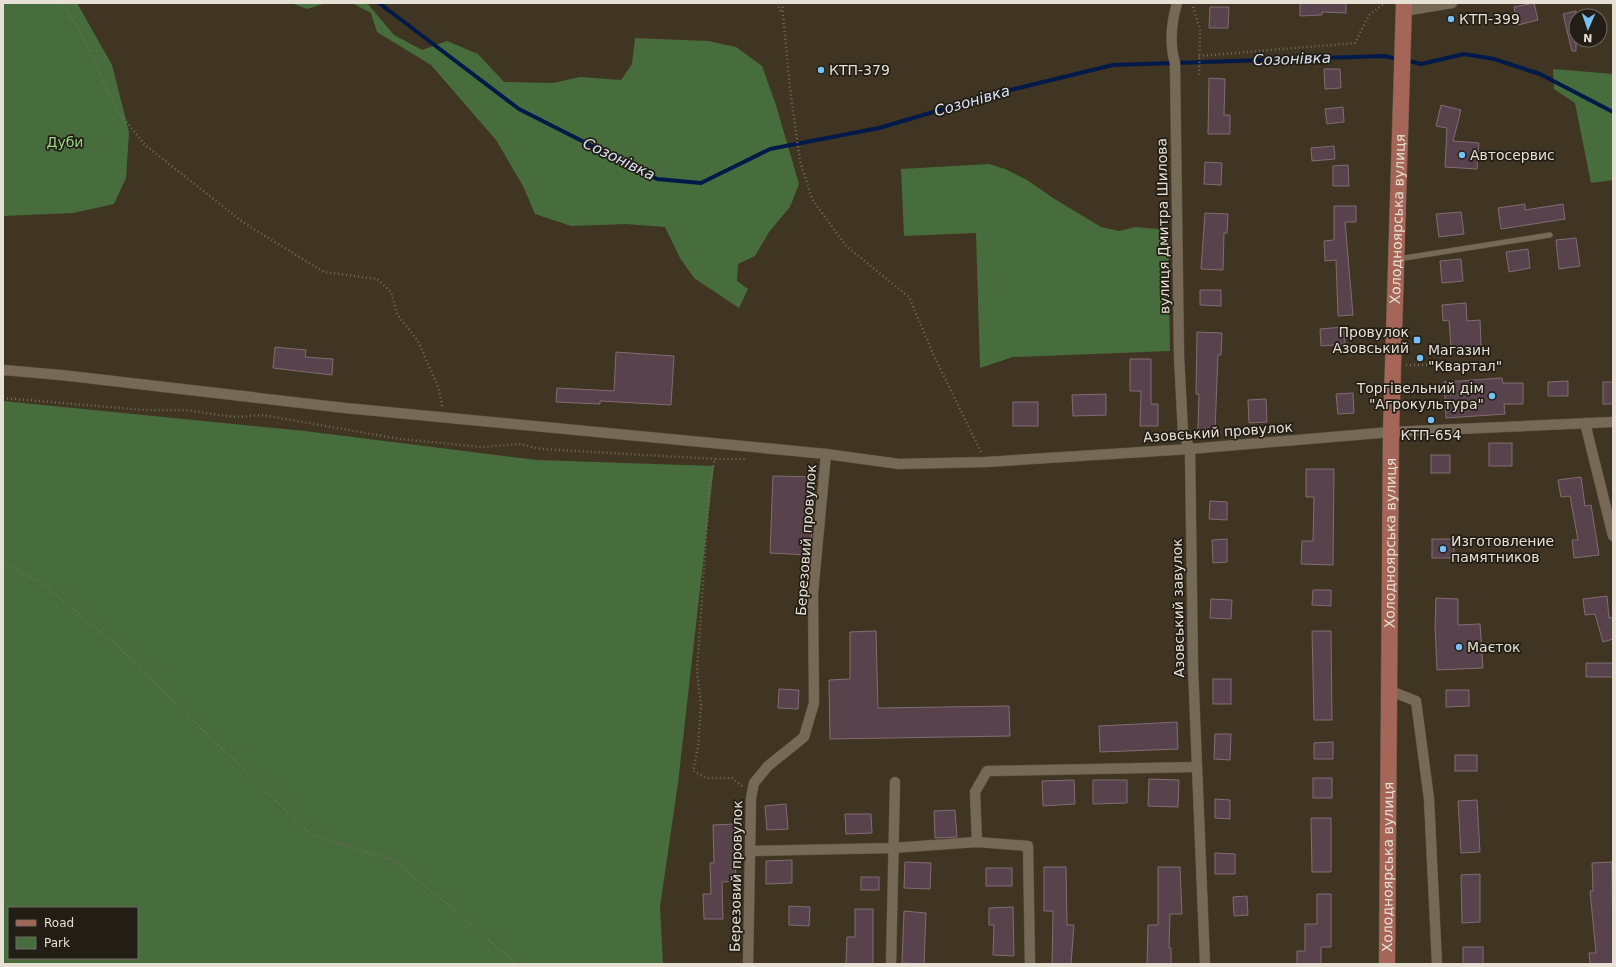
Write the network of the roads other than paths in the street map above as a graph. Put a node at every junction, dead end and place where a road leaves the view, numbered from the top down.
1 (1177, 3) edge
2 (1452, 3) edge
3 (1404, 7) edge
4 (1550, 235) dead end
5 (1395, 260) junction
6 (3, 370) edge
7 (1613, 422) edge
8 (1585, 423) junction
9 (1391, 432) junction
10 (1190, 449) junction
11 (826, 454) junction
12 (1613, 536) edge
13 (1388, 690) junction
14 (1197, 767) junction
15 (895, 782) dead end
16 (977, 842) junction
17 (892, 848) junction
18 (751, 851) junction
19 (748, 964) edge
20 (891, 964) edge
21 (1030, 964) edge
22 (1205, 964) edge
23 (1387, 964) edge
24 (1437, 964) edge

1 - 10 street, вулиця Дмитра Шилова
2 - 3 street
3 - 5 main road, Холодноярська вулиця
4 - 5 lane
5 - 9 main road, Холодноярська вулиця
6 - 11 street, Азовський провулок
7 - 8 street, Азовський провулок
8 - 9 street, Азовський провулок
8 - 12 street
9 - 10 street, Азовський провулок
9 - 13 main road, Холодноярська вулиця
10 - 11 street, Азовський провулок
10 - 14 street, Азовський завулок
11 - 18 street, Березовий провулок
13 - 23 main road, Холодноярська вулиця
13 - 24 street
14 - 16 street
14 - 22 street, Азовський завулок
15 - 17 street
16 - 17 street
16 - 21 street
17 - 18 street
17 - 20 street
18 - 19 street, Березовий провулок

